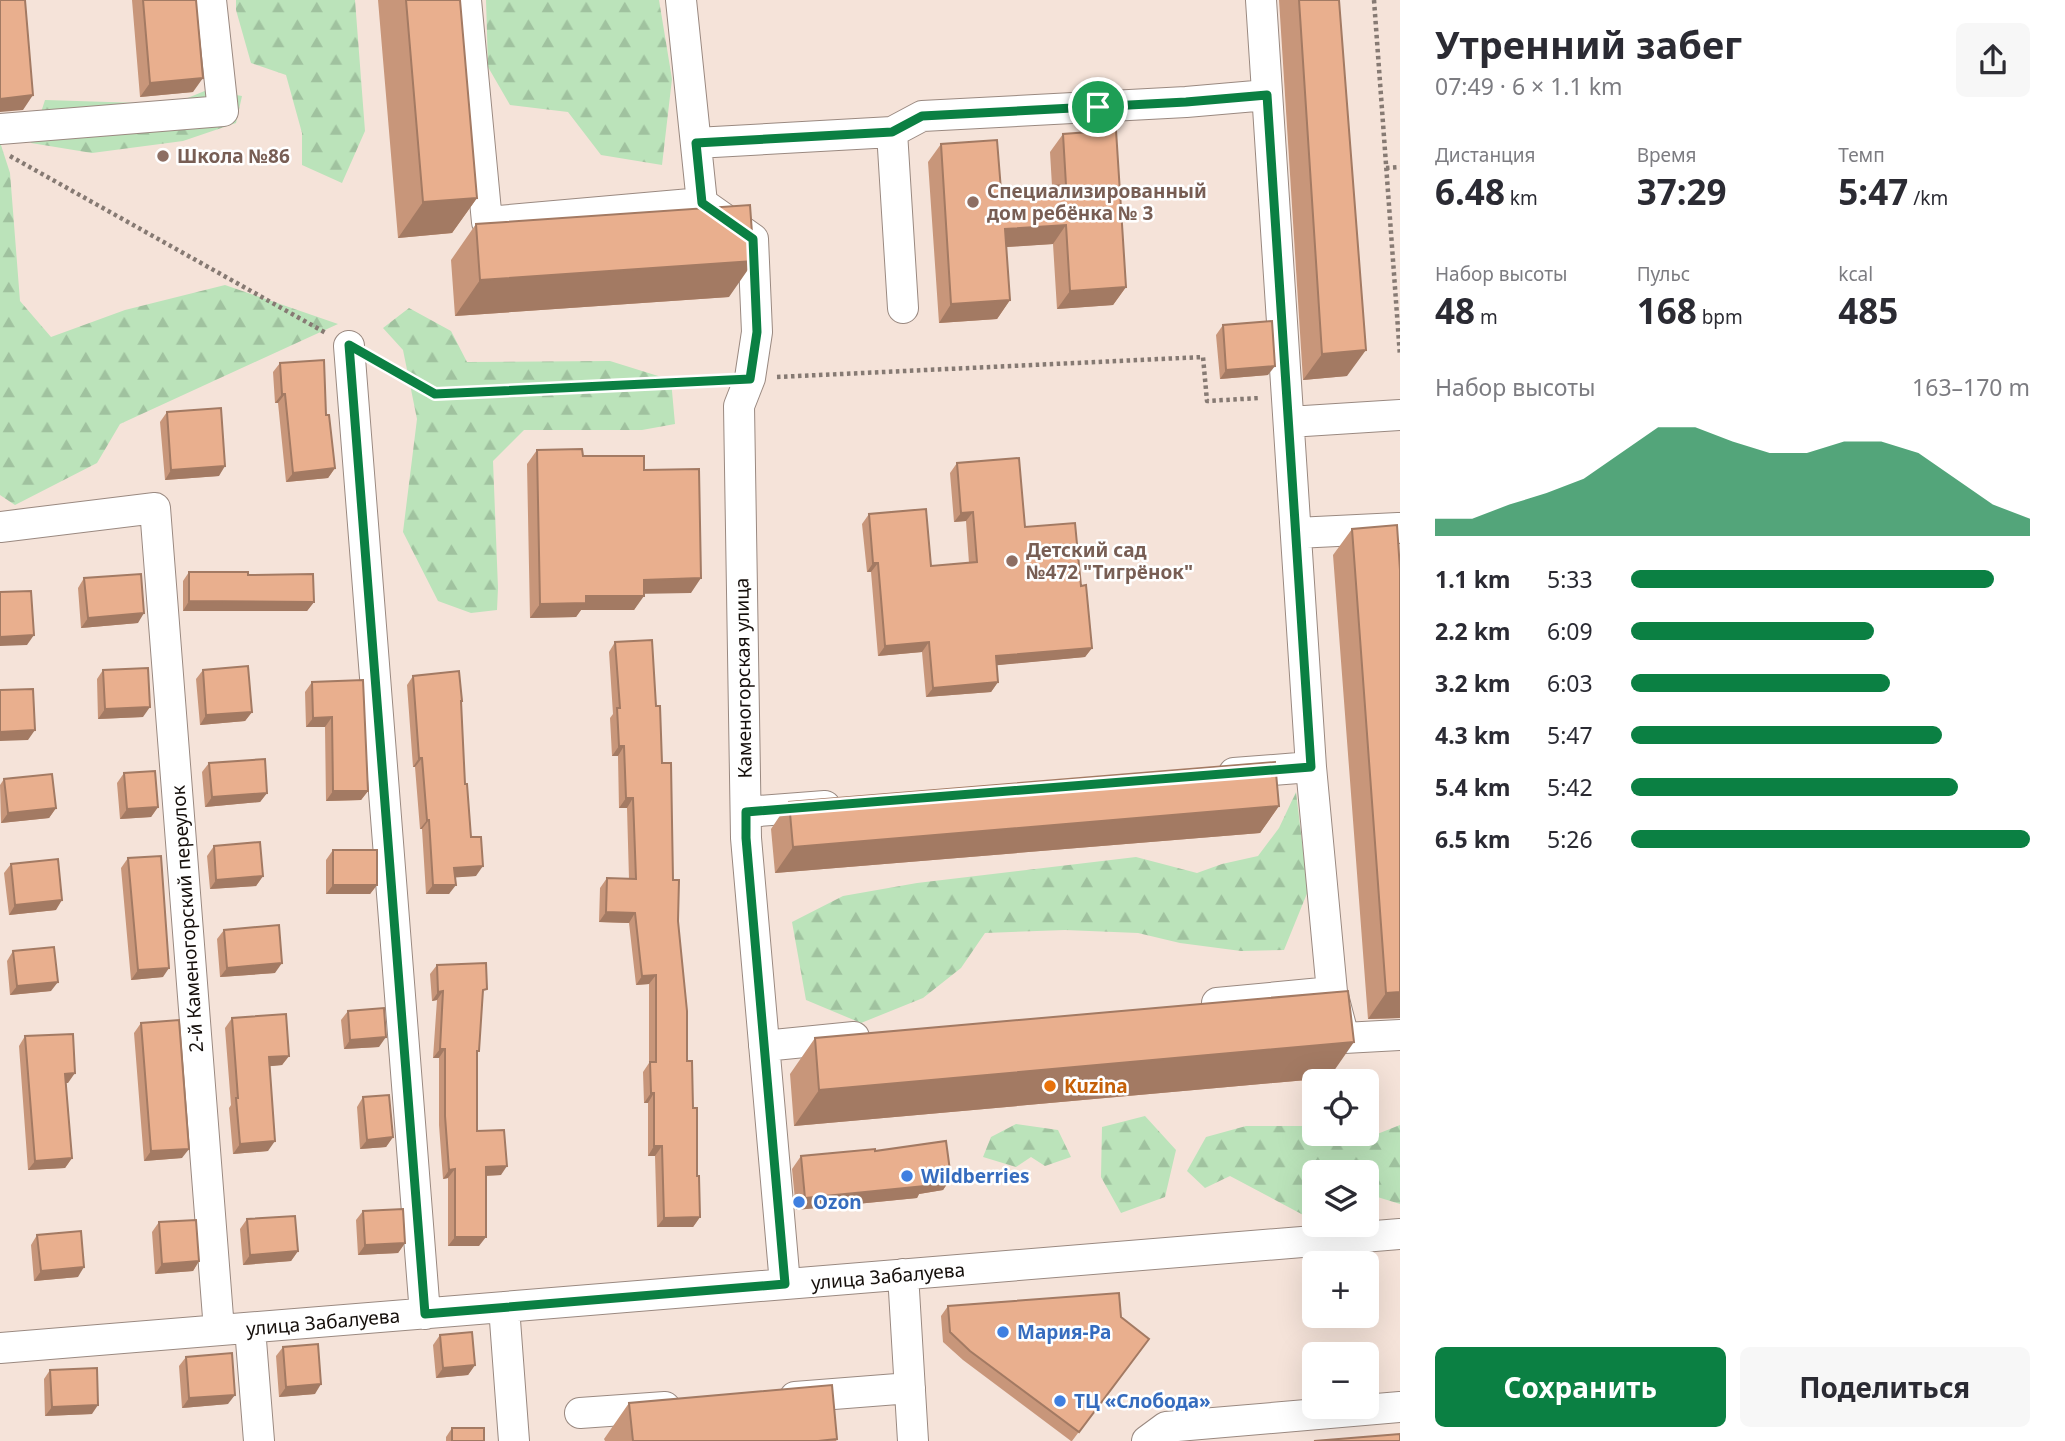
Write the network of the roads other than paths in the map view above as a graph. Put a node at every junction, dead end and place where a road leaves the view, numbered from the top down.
1 (211, 0) edge
2 (466, 0) edge
3 (681, 0) edge
4 (1261, 0) edge
5 (1267, 95) junction
6 (0, 129) edge
7 (892, 132) junction
8 (696, 143) junction
9 (702, 203) junction
10 (903, 308) dead end
11 (349, 345) road end
12 (1288, 409) junction
13 (1400, 415) edge
14 (0, 527) edge
15 (1398, 528) edge
16 (1296, 533) junction
17 (1311, 767) junction
18 (1200, 776) edge
19 (856, 804) edge
20 (746, 812) junction
21 (1332, 992) junction
22 (1193, 1005) edge
23 (875, 1035) edge
24 (1400, 1035) edge
25 (764, 1046) junction
26 (1400, 1234) edge
27 (903, 1274) junction
28 (785, 1284) junction
29 (504, 1307) junction
30 (425, 1314) junction
31 (250, 1328) junction
32 (219, 1330) junction
33 (0, 1348) edge
34 (910, 1388) junction
35 (772, 1399) edge
36 (690, 1405) edge
37 (1400, 1407) edge
38 (580, 1413) dead end
39 (259, 1441) edge
40 (514, 1441) edge
41 (913, 1441) edge
42 (1147, 1441) edge

1 - 6 street
2 - 9 street
3 - 8 street
4 - 5 street
5 - 7 street
5 - 12 street
7 - 8 street
7 - 10 street
8 - 9 street
9 - 20 street, Каменогорская улица
11 - 30 street
12 - 13 street
12 - 16 street
14 - 32 street, 2-й Каменогорский переулок
15 - 16 street
16 - 17 street
17 - 18 street
17 - 21 street
19 - 20 street
20 - 25 street, Каменогорская улица
21 - 22 street
21 - 24 street
23 - 25 street
25 - 28 street, Каменогорская улица
26 - 27 street, улица Забалуева
27 - 28 street, улица Забалуева
27 - 34 street
28 - 29 street, улица Забалуева
29 - 30 street, улица Забалуева
29 - 40 street
30 - 31 street, улица Забалуева
31 - 32 street, улица Забалуева
31 - 39 street
32 - 33 street, улица Забалуева
34 - 35 street
34 - 41 street
36 - 38 street
37 - 42 street

